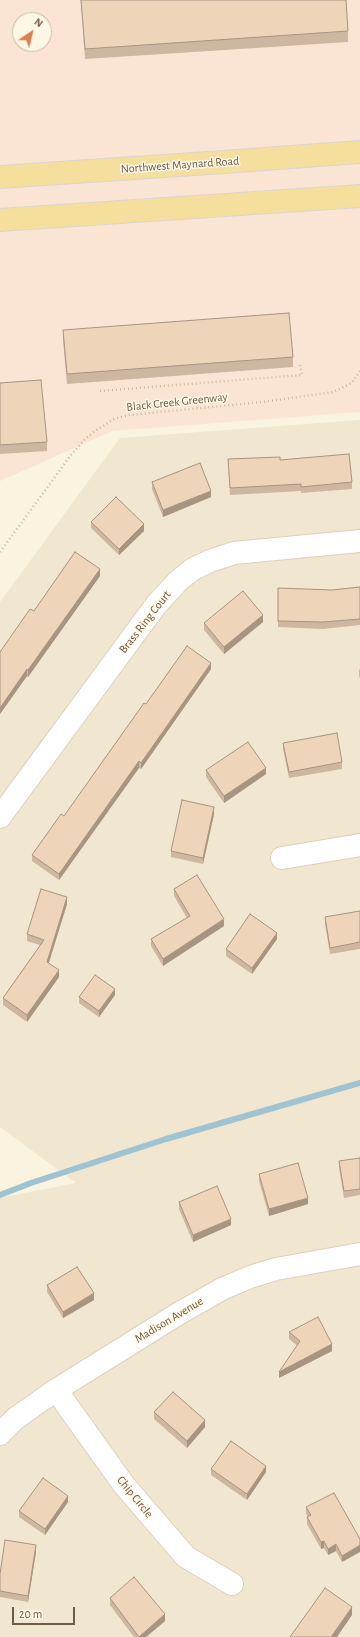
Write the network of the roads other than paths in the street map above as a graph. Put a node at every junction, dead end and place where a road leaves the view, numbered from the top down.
1 (360, 152) edge
2 (0, 177) edge
3 (360, 196) edge
4 (0, 220) edge
5 (360, 541) edge
6 (0, 816) edge
7 (360, 844) edge
8 (282, 858) dead end
9 (360, 1254) edge
10 (56, 1390) junction
11 (0, 1434) edge
12 (232, 1584) dead end

1 - 2 main road, Northwest Maynard Road
3 - 4 main road
5 - 6 street, Brass Ring Court
7 - 8 street
9 - 10 street, Madison Avenue
10 - 11 street, Madison Avenue
10 - 12 street, Chip Circle

